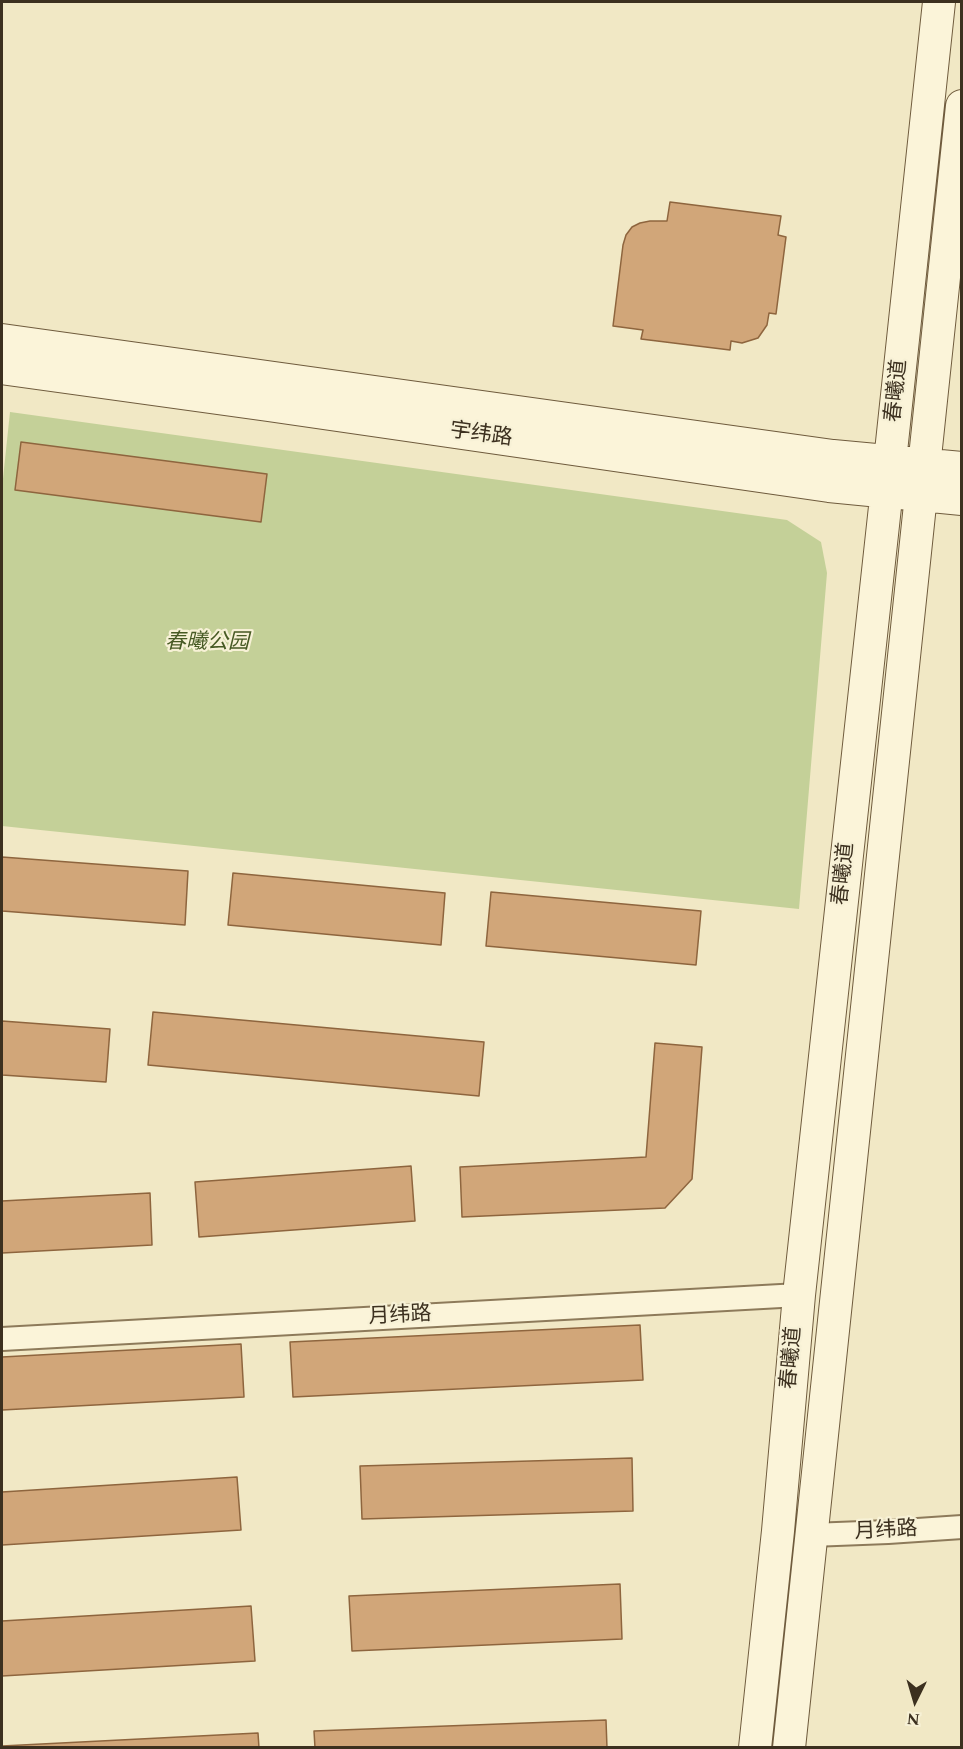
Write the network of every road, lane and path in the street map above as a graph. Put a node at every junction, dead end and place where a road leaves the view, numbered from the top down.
1 (939, 2) edge
2 (962, 106) edge
3 (2, 340) edge
4 (2, 368) edge
5 (890, 461) junction
6 (924, 464) junction
7 (962, 468) edge
8 (887, 492) junction
9 (921, 495) junction
10 (962, 499) edge
11 (799, 1295) junction
12 (2, 1339) edge
13 (962, 1527) edge
14 (811, 1535) junction
15 (755, 1748) edge
16 (789, 1748) edge

1 - 5 main road, 春曦道
2 - 6 main road, 春曦道
3 - 5 main road, 宇纬路
4 - 8 main road, 宇纬路
5 - 6 main road, 宇纬路
5 - 8 main road, 春曦道
6 - 7 main road, 宇纬路
6 - 9 main road, 春曦道
8 - 9 main road, 宇纬路
8 - 11 main road, 春曦道
9 - 10 main road, 宇纬路
9 - 14 main road, 春曦道
11 - 12 street, 月纬路
11 - 15 main road, 春曦道
13 - 14 street, 月纬路
14 - 16 main road, 春曦道

